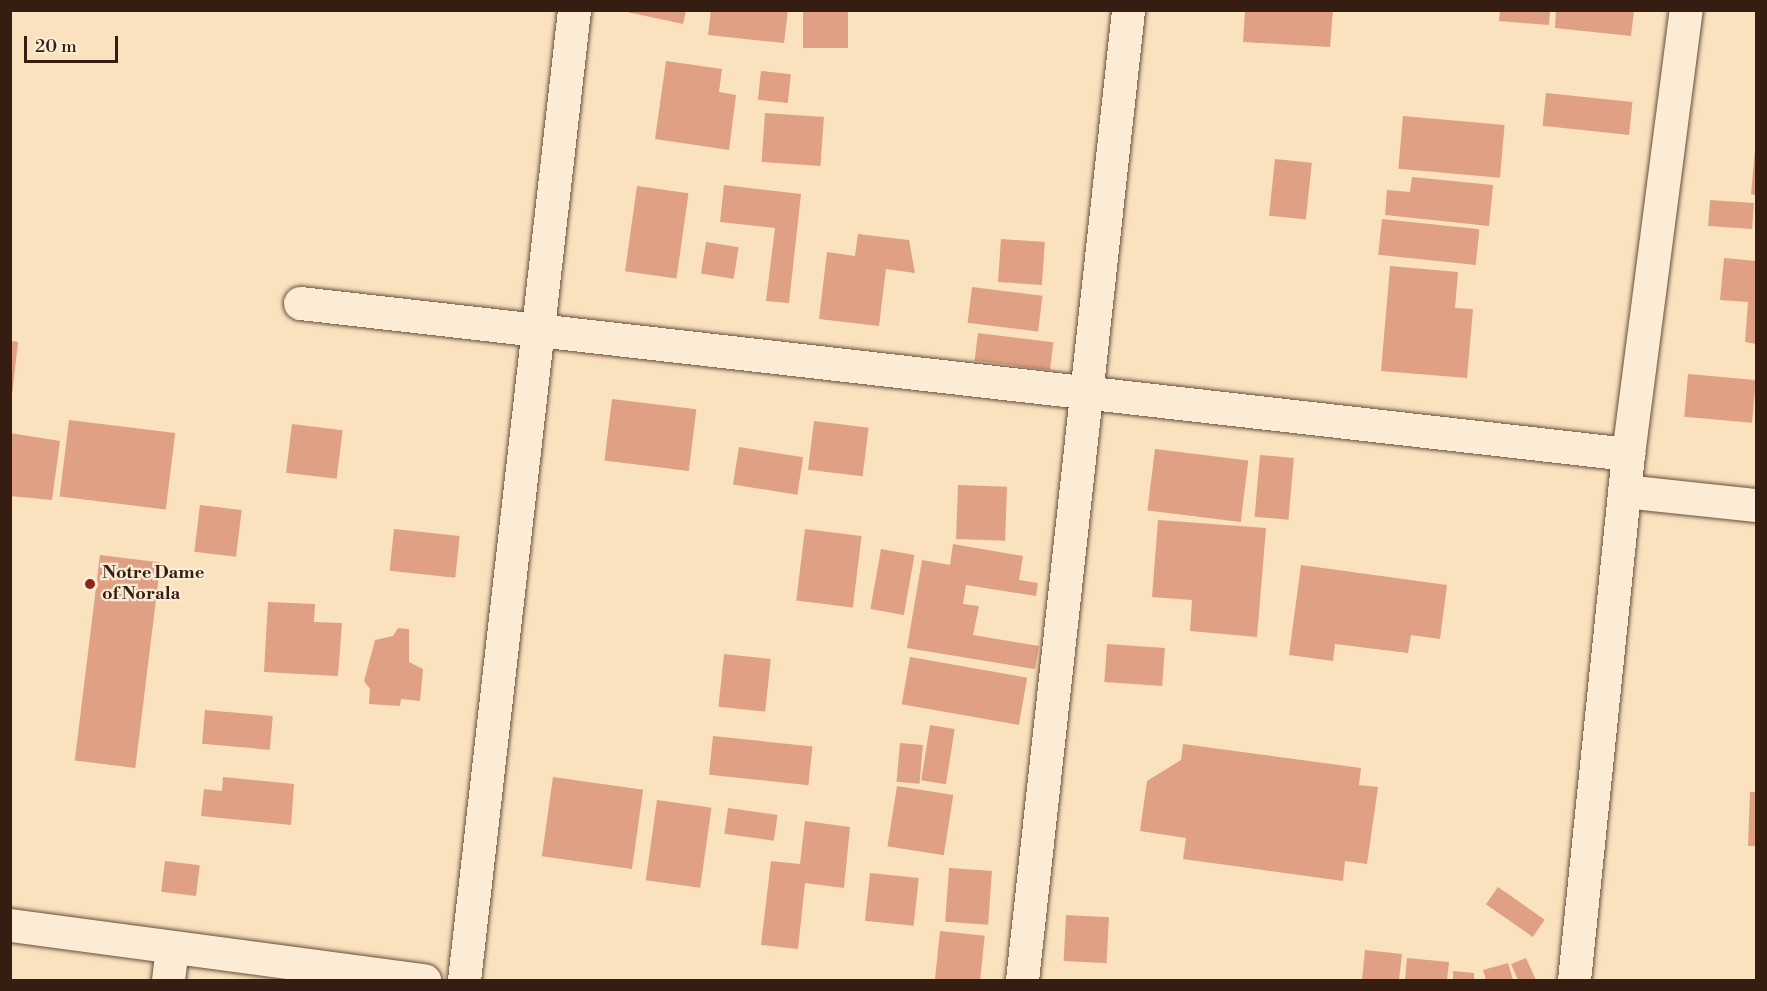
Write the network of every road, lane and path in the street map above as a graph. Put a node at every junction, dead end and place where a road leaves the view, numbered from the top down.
1 (574, 10) edge
2 (1128, 10) edge
3 (1686, 10) edge
4 (300, 303) dead end
5 (540, 331) junction
6 (1086, 396) junction
7 (1628, 454) junction
8 (1624, 491) junction
9 (1756, 505) edge
10 (10, 925) edge
11 (172, 947) junction
12 (168, 981) edge
13 (424, 981) edge
14 (464, 981) edge
15 (1022, 981) edge
16 (1574, 981) edge

1 - 5 street
2 - 6 street
3 - 7 street
4 - 5 street
5 - 6 street
5 - 14 street
6 - 7 street
6 - 15 street
7 - 8 street
8 - 9 street
8 - 16 street
10 - 11 street
11 - 12 street
11 - 13 street

